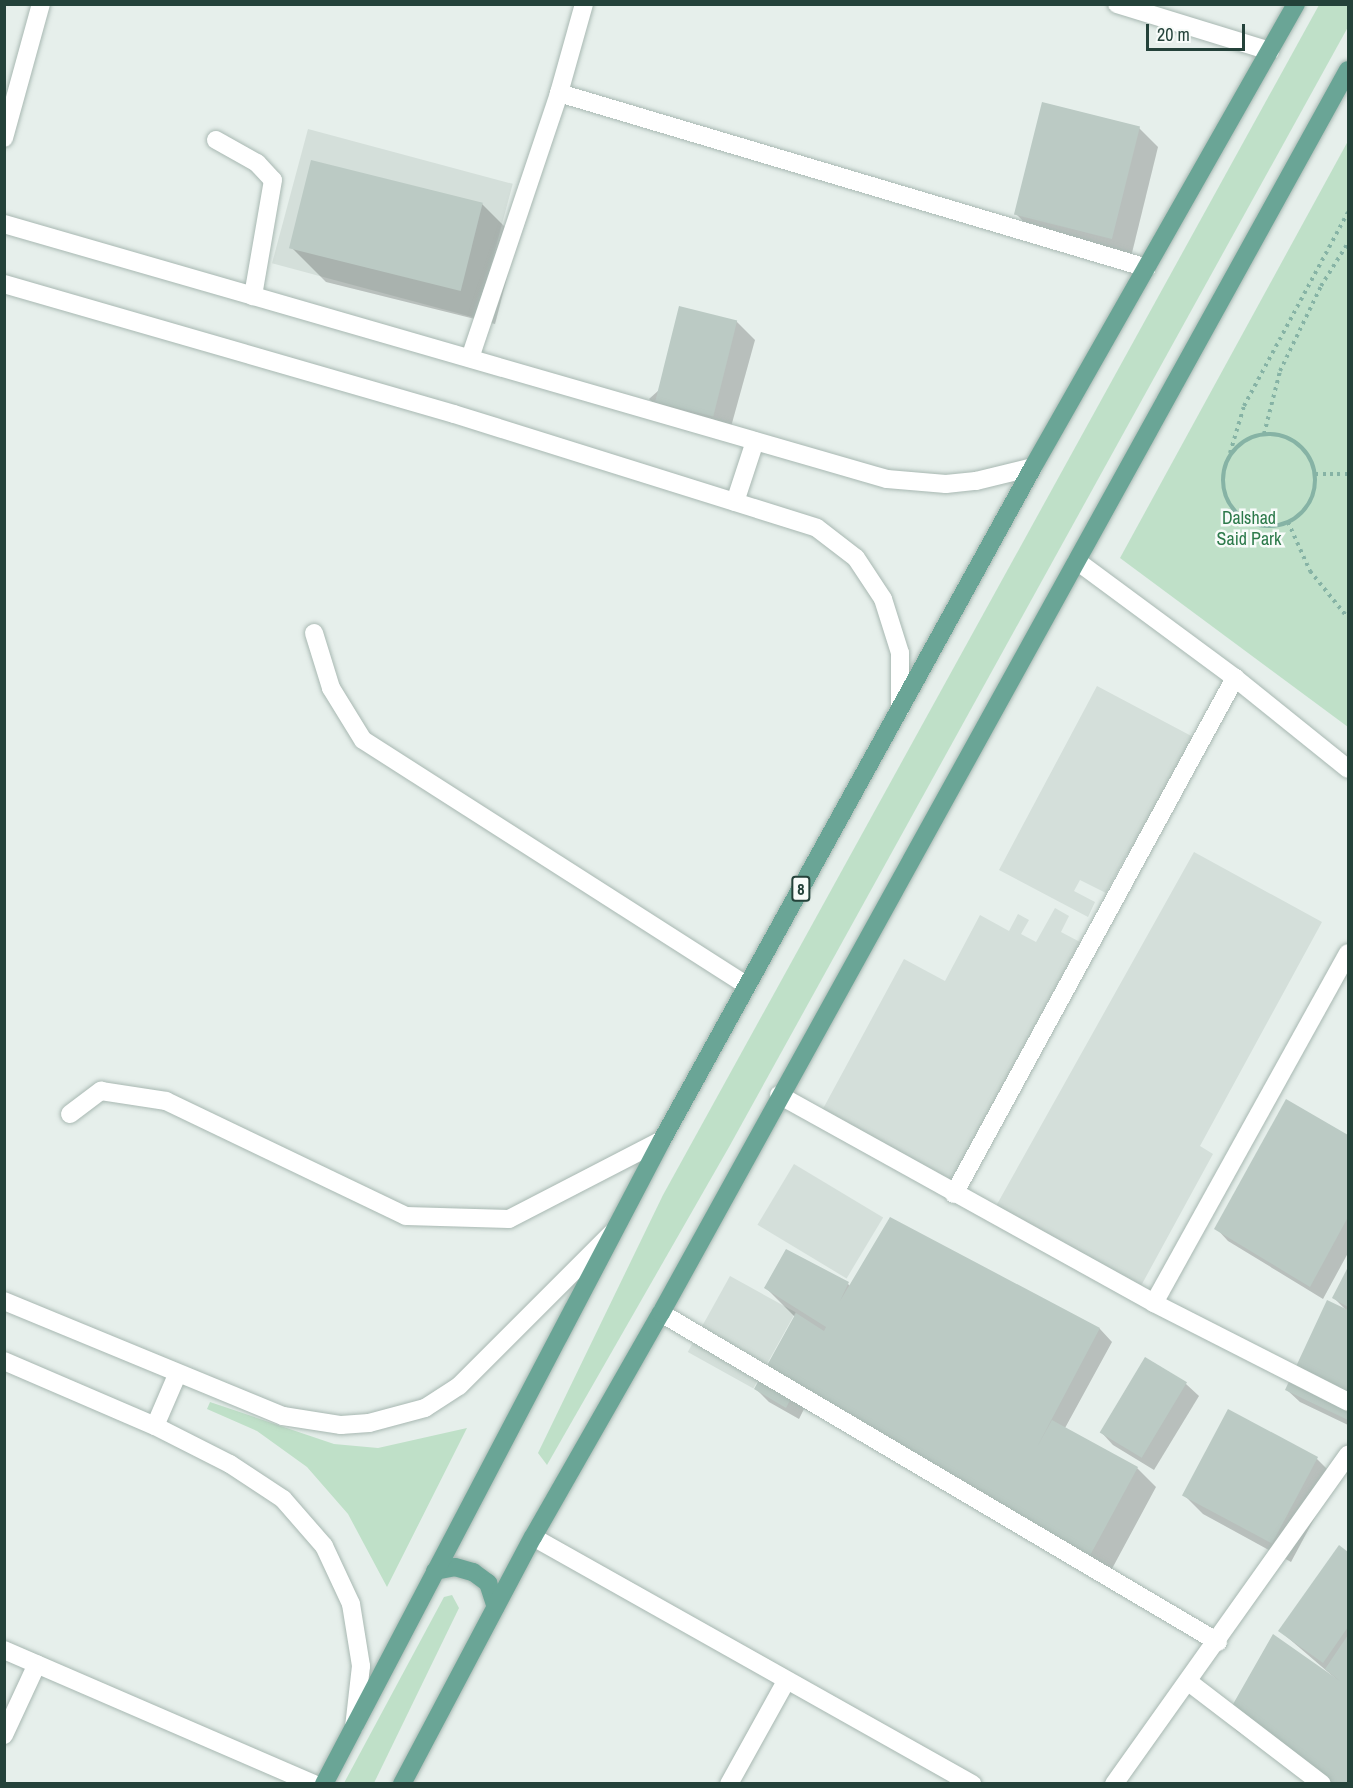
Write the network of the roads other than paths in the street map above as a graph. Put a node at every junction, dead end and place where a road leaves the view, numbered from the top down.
1 (41, 4) edge
2 (584, 4) edge
3 (1117, 4) edge
4 (1296, 4) edge
5 (1270, 51) junction
6 (1348, 70) edge
7 (559, 93) junction
8 (4, 138) edge
9 (216, 140) dead end
10 (4, 224) edge
11 (1147, 268) junction
12 (4, 284) edge
13 (254, 296) junction
14 (470, 358) junction
15 (755, 441) junction
16 (1033, 467) junction
17 (735, 502) junction
18 (1077, 561) junction
19 (314, 633) dead end
20 (1235, 678) junction
21 (900, 710) junction
22 (1348, 769) edge
23 (1348, 953) edge
24 (747, 986) junction
25 (779, 1095) junction
26 (70, 1114) dead end
27 (662, 1140) junction
28 (954, 1194) junction
29 (613, 1231) junction
30 (4, 1301) edge
31 (1154, 1303) junction
32 (661, 1313) junction
33 (4, 1360) edge
34 (177, 1375) junction
35 (1348, 1402) edge
36 (156, 1426) junction
37 (1348, 1455) edge
38 (1343, 1475) edge
39 (533, 1537) junction
40 (435, 1571) junction
41 (496, 1607) junction
42 (1218, 1642) junction
43 (4, 1650) edge
44 (37, 1664) junction
45 (786, 1681) junction
46 (1190, 1683) junction
47 (354, 1728) junction
48 (4, 1735) edge
49 (313, 1784) edge
50 (324, 1784) edge
51 (402, 1784) edge
52 (729, 1784) edge
53 (972, 1784) edge
54 (1114, 1784) edge
55 (1322, 1784) edge

1 - 8 street
2 - 7 street
3 - 5 street
4 - 5 main road, 8
5 - 11 main road, 8
6 - 18 main road
7 - 11 street
7 - 14 street
9 - 13 street
10 - 13 street
11 - 16 main road, 8
12 - 17 street
13 - 14 street
14 - 15 street
15 - 16 street
15 - 17 street
16 - 21 main road, 8
17 - 21 street
18 - 20 street
18 - 25 main road
19 - 24 street
20 - 22 street
20 - 28 street
21 - 24 main road, 8
23 - 31 street
24 - 27 main road, 8
25 - 28 street
25 - 32 main road
26 - 27 street
27 - 29 main road, 8
28 - 31 street
29 - 34 street
29 - 40 main road, 8
30 - 34 street
31 - 35 street
32 - 39 main road
32 - 42 street
33 - 36 street
34 - 36 street
36 - 47 street
37 - 38 street
38 - 42 street
39 - 41 main road
39 - 45 street
40 - 41 main road
40 - 47 main road, 8
41 - 51 main road
42 - 46 street
43 - 44 street
44 - 48 street
44 - 49 street
45 - 52 street
45 - 53 street
46 - 54 street
46 - 55 street
47 - 50 main road, 8

